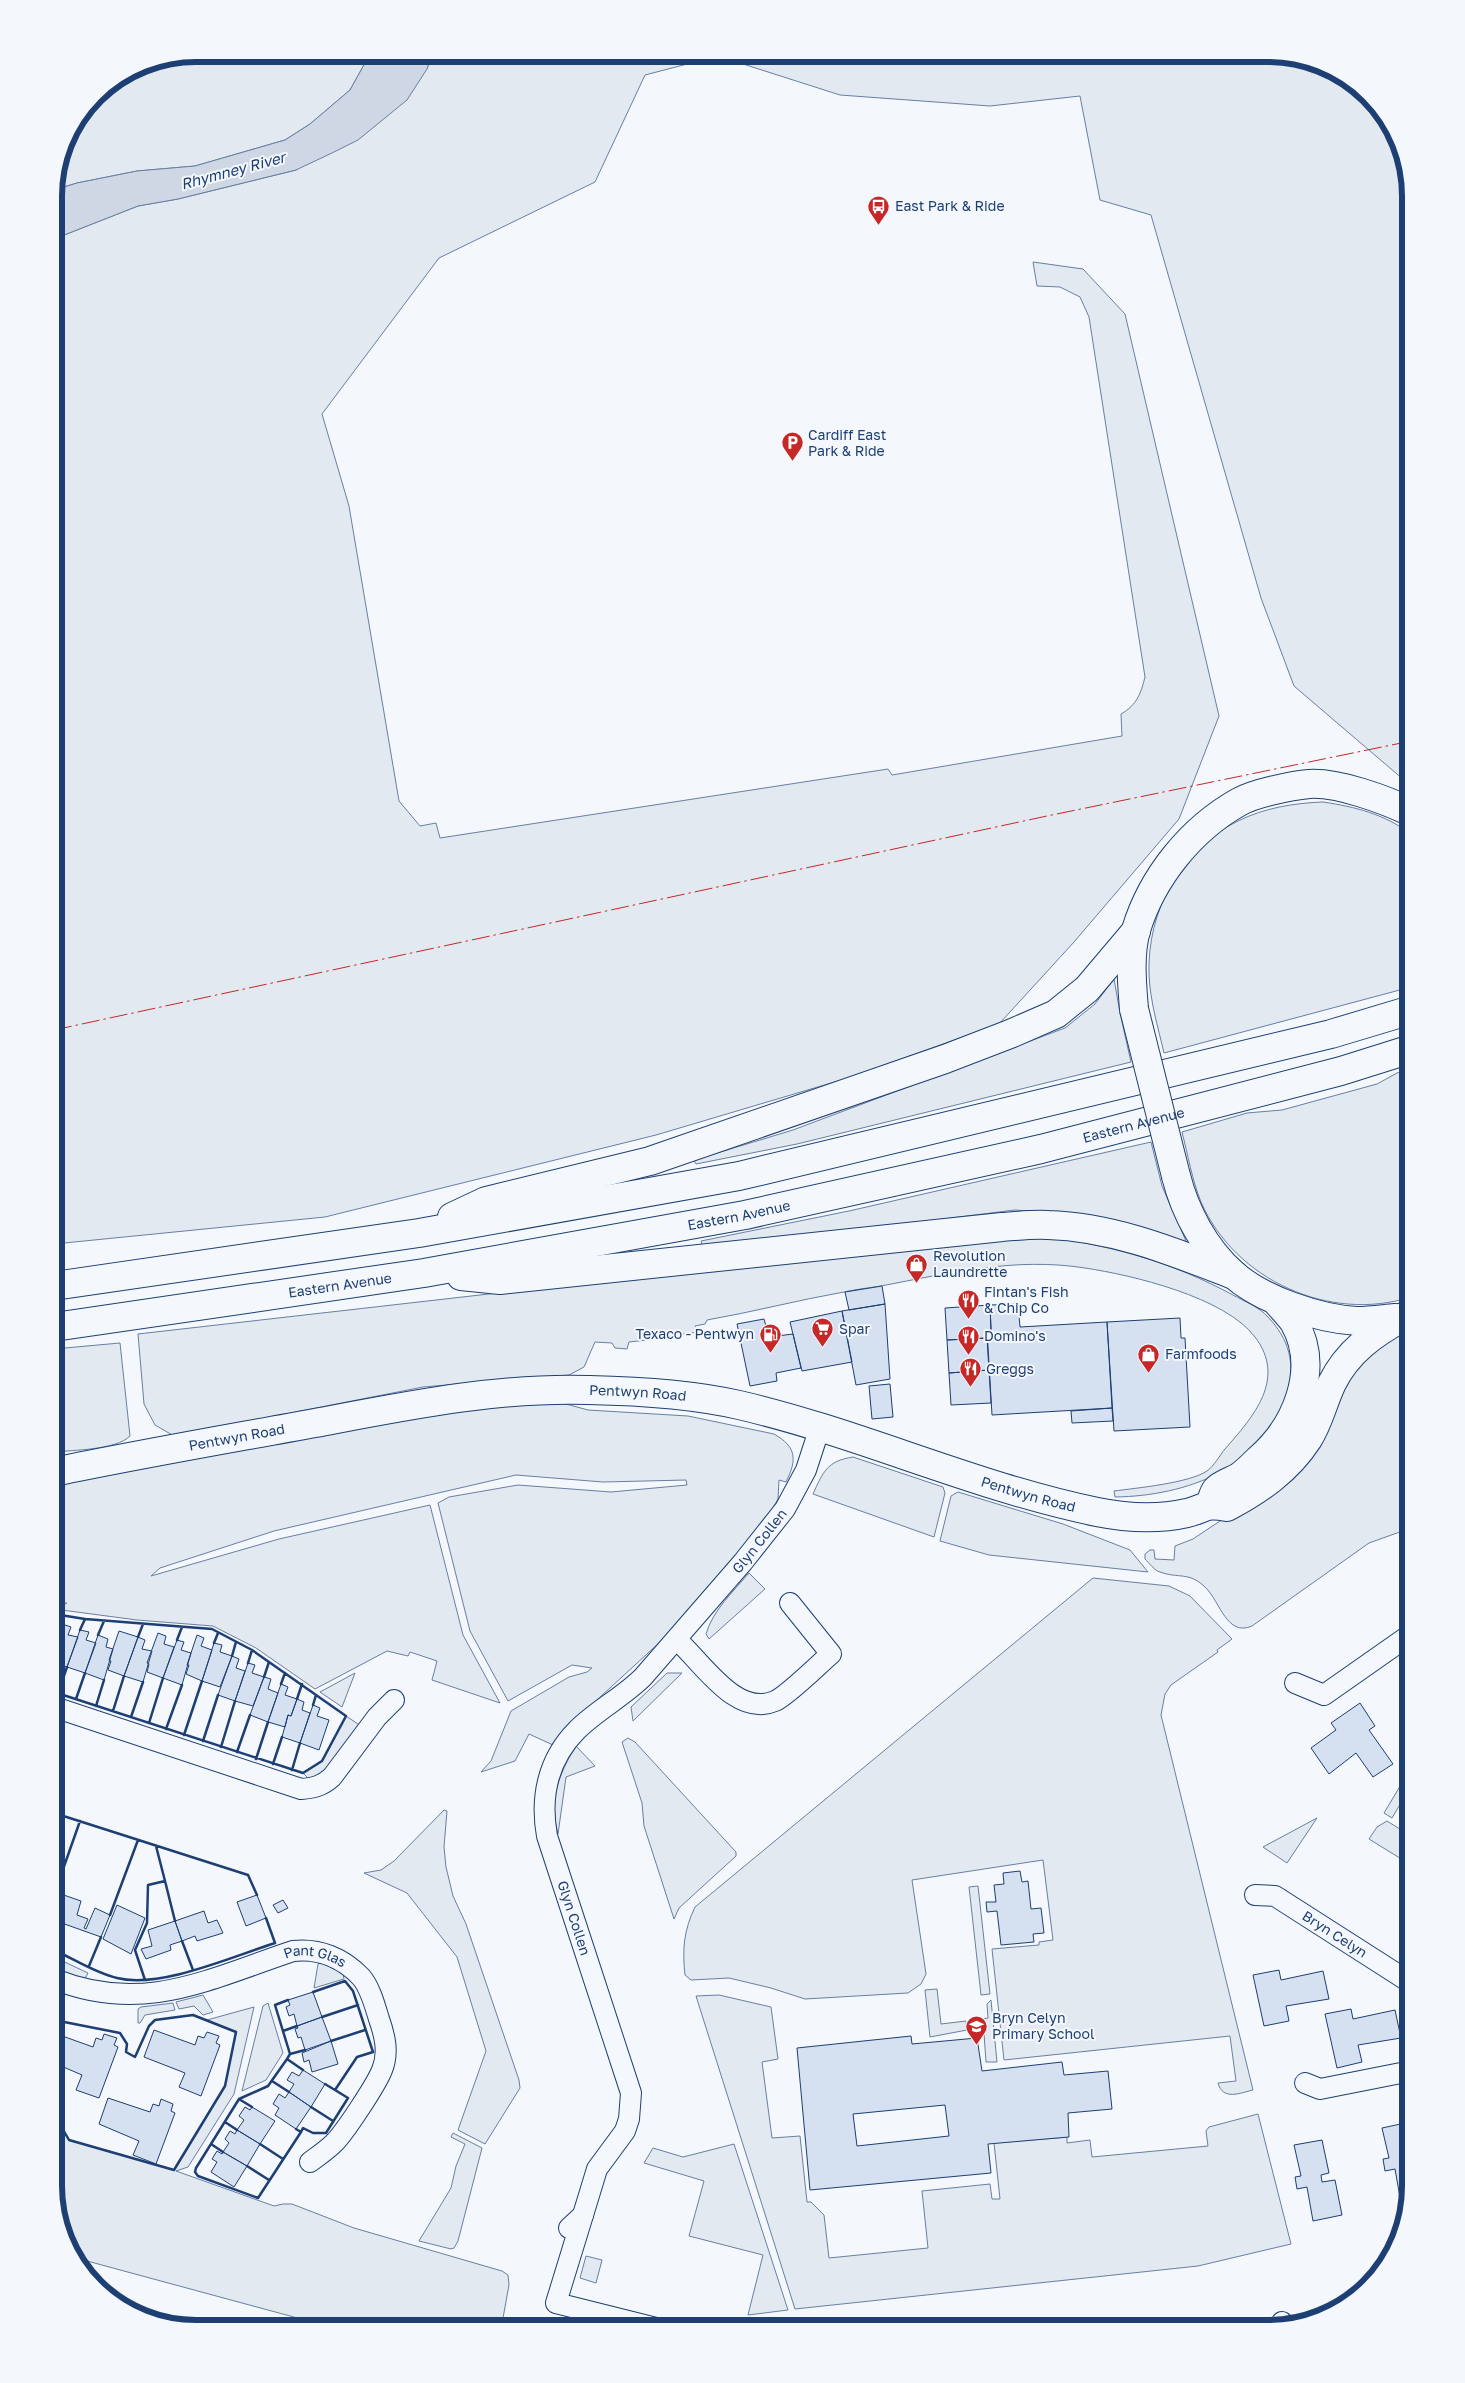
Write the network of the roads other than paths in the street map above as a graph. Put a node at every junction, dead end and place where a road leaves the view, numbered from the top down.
1 (1402, 809) edge
2 (1136, 931) junction
3 (1402, 1013) edge
4 (1402, 1052) edge
5 (419, 1232) junction
6 (424, 1273) junction
7 (1234, 1275) junction
8 (62, 1285) edge
9 (1277, 1302) junction
10 (1402, 1316) edge
11 (1402, 1318) edge
12 (62, 1326) edge
13 (820, 1427) junction
14 (62, 1470) edge
15 (1210, 1504) junction
16 (790, 1603) dead end
17 (676, 1640) junction
18 (1402, 1640) edge
19 (1295, 1683) dead end
20 (394, 1700) dead end
21 (62, 1711) edge
22 (1255, 1895) dead end
23 (1402, 1976) edge
24 (62, 1981) edge
25 (1402, 2073) edge
26 (1305, 2083) dead end
27 (310, 2162) dead end
28 (624, 2320) edge

1 - 2 main road
2 - 5 main road
2 - 7 main road, bridge
3 - 5 main road
4 - 6 main road, Eastern Avenue
5 - 8 main road
6 - 7 main road
6 - 12 main road, Eastern Avenue
7 - 9 main road
9 - 10 main road
9 - 15 main road
11 - 15 main road, Pentwyn Road
13 - 14 main road, Pentwyn Road
13 - 15 main road, Pentwyn Road
13 - 17 street, Glyn Collen
16 - 17 street
17 - 28 street, Glyn Collen
18 - 19 street
20 - 21 street
22 - 23 street, Bryn Celyn
24 - 27 street, Pant Glas
25 - 26 street

